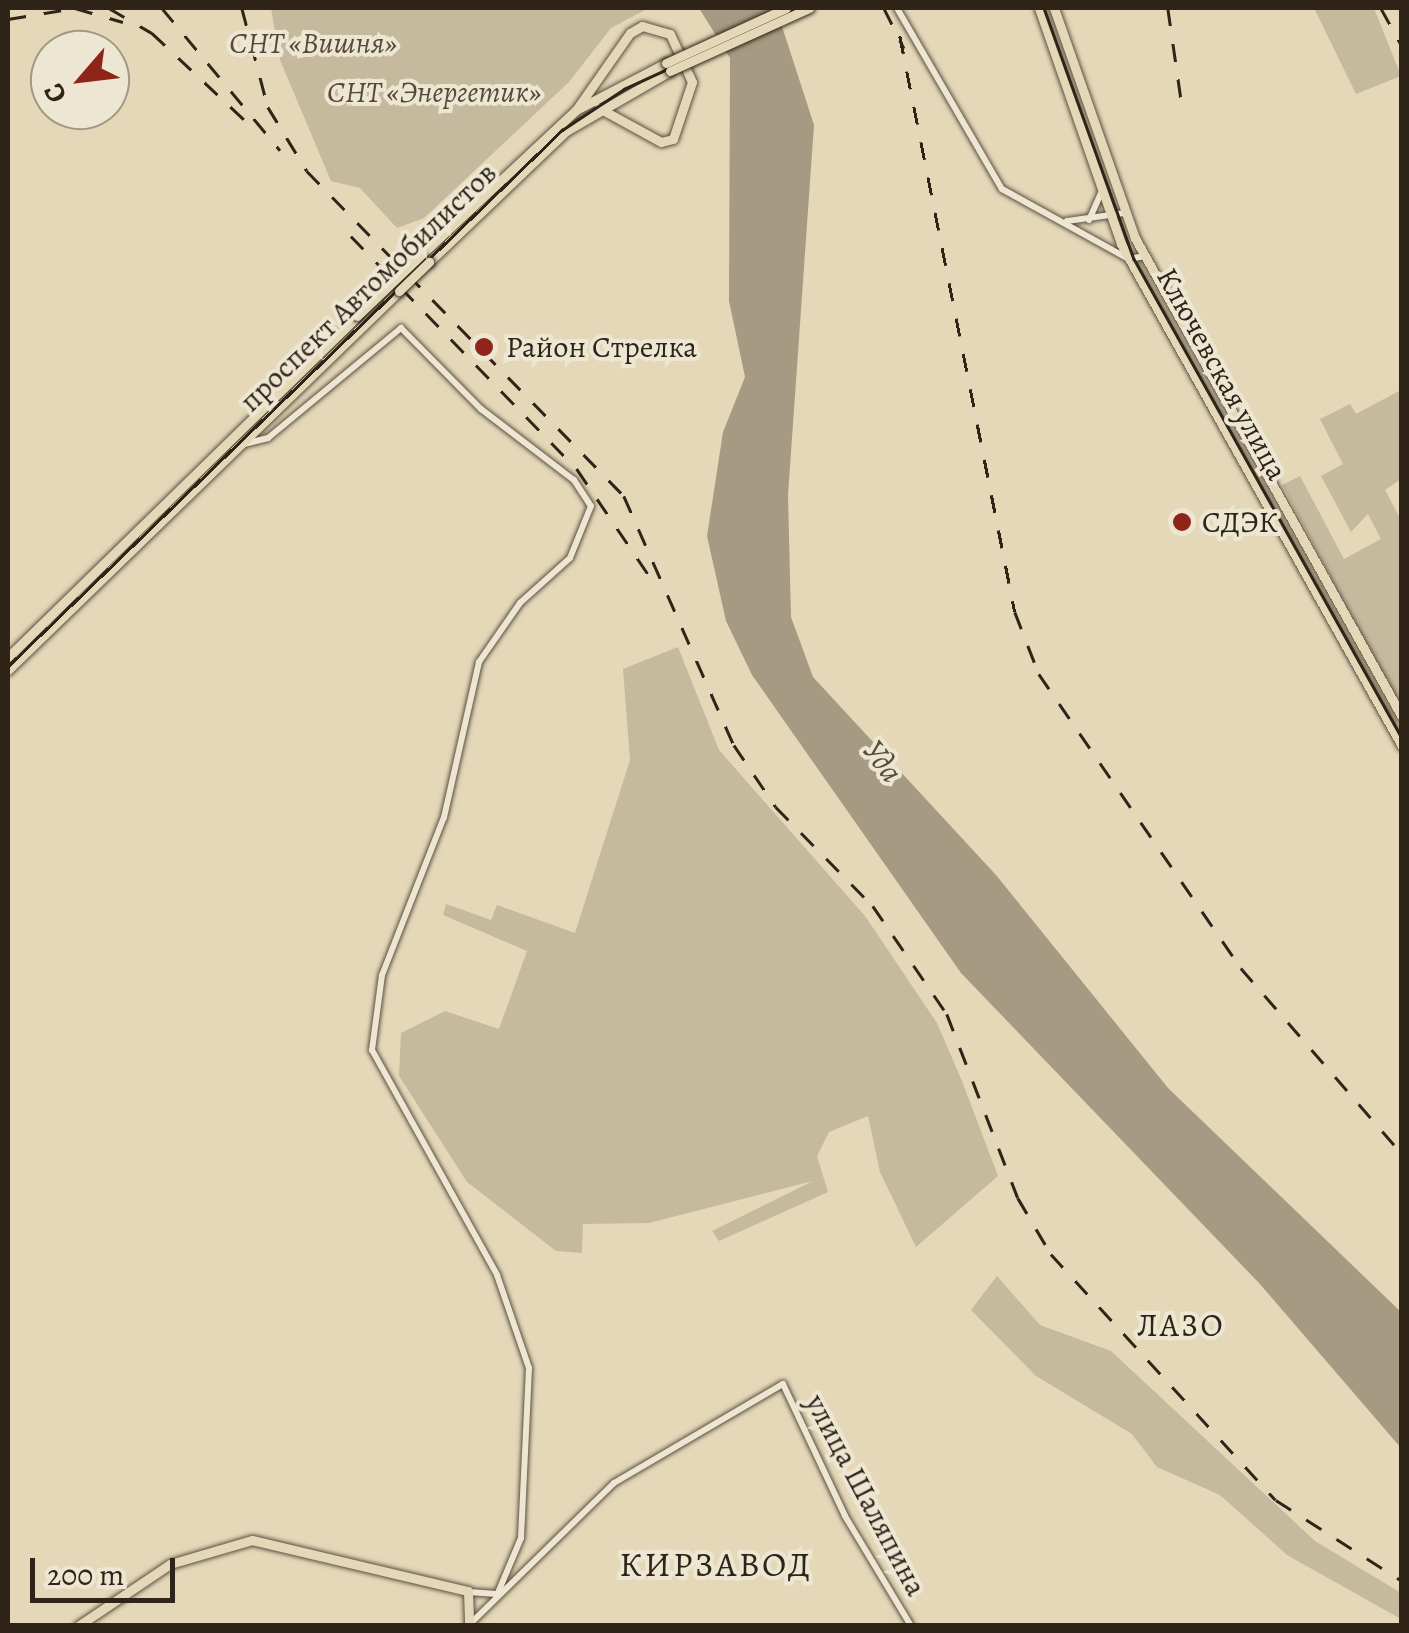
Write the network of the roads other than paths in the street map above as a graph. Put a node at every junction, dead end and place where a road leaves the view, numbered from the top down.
1 (786, 8) edge
2 (809, 8) edge
3 (897, 8) edge
4 (1038, 8) edge
5 (1054, 8) edge
6 (668, 67) junction
7 (593, 80) junction
8 (608, 89) junction
9 (599, 108) junction
10 (576, 110) junction
11 (1102, 190) junction
12 (1125, 213) junction
13 (1111, 218) junction
14 (1058, 219) junction
15 (1086, 222) junction
16 (1144, 256) junction
17 (425, 259) junction
18 (1129, 259) junction
19 (361, 320) junction
20 (1223, 397) junction
21 (1210, 405) junction
22 (240, 445) junction
23 (1364, 650) junction
24 (8, 657) edge
25 (1352, 658) junction
26 (8, 670) edge
27 (1402, 717) edge
28 (1402, 746) edge
29 (468, 1591) junction
30 (506, 1593) junction
31 (497, 1595) junction
32 (471, 1623) edge
33 (78, 1626) edge
34 (911, 1626) edge

1 - 6 main road, проспект Автомобилистов, bridge
2 - 6 main road, проспект Автомобилистов, bridge
3 - 14 street
4 - 11 main road, Ключевская улица
5 - 12 main road, Ключевская улица
6 - 8 main road, проспект Автомобилистов
6 - 9 main road, проспект Автомобилистов
7 - 8 main road
7 - 9 main road
7 - 10 main road
8 - 10 main road, проспект Автомобилистов
9 - 17 main road, проспект Автомобилистов
10 - 17 main road, проспект Автомобилистов
11 - 13 main road, Ключевская улица
11 - 15 street
12 - 13 street
12 - 16 main road, Ключевская улица
13 - 15 street
13 - 18 main road, Ключевская улица
14 - 15 street
14 - 18 street
16 - 18 street
16 - 20 main road, Ключевская улица
17 - 19 main road, проспект Автомобилистов, bridge
18 - 21 main road, Ключевская улица
19 - 22 main road, проспект Автомобилистов
19 - 24 main road, проспект Автомобилистов
20 - 21 main road
20 - 23 main road, Ключевская улица
21 - 25 main road, Ключевская улица
22 - 26 main road, проспект Автомобилистов
22 - 31 street
23 - 25 main road
23 - 27 main road, Ключевская улица
25 - 28 main road, Ключевская улица
29 - 31 street
29 - 32 main road
29 - 33 main road
30 - 31 street
30 - 32 street
30 - 34 street, улица Шаляпина

